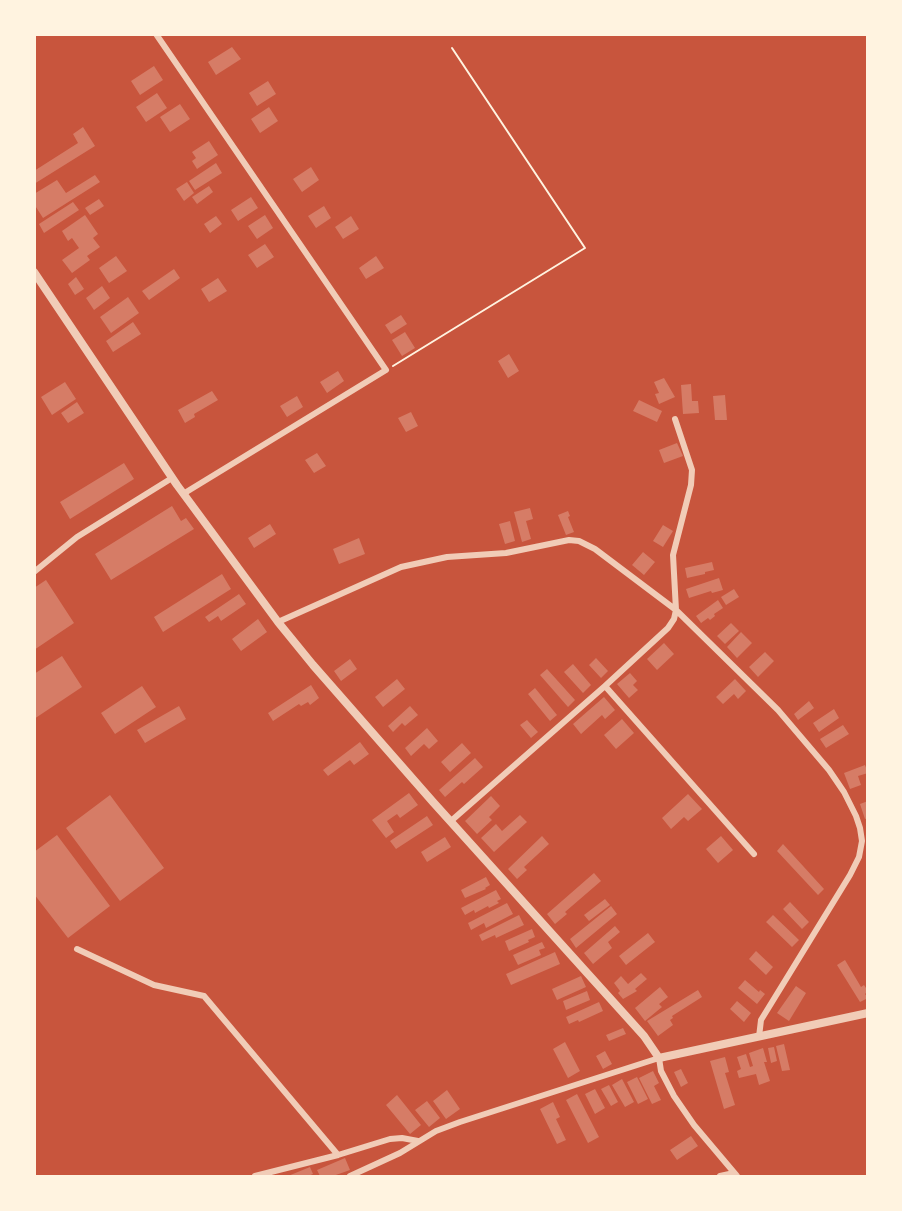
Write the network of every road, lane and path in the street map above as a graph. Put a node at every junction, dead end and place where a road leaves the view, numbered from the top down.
1 (156, 34) edge
2 (452, 48) dead end
3 (34, 272) edge
4 (386, 370) junction
5 (675, 418) dead end
6 (172, 478) junction
7 (183, 494) junction
8 (34, 572) edge
9 (676, 610) junction
10 (278, 621) junction
11 (605, 686) junction
12 (451, 821) junction
13 (754, 854) dead end
14 (77, 949) dead end
15 (867, 1013) edge
16 (759, 1037) junction
17 (659, 1058) junction
18 (418, 1141) junction
19 (338, 1155) junction
20 (735, 1175) edge
21 (255, 1176) edge
22 (350, 1176) edge
23 (720, 1176) edge

1 - 4 street
2 - 4 path
3 - 6 street
4 - 7 street
5 - 9 street
6 - 7 street
6 - 8 street
7 - 10 street
9 - 10 street
9 - 11 street
9 - 16 street
10 - 12 street
11 - 12 street
11 - 13 street
12 - 17 street
14 - 19 street
15 - 16 street
16 - 17 street
17 - 18 street
17 - 20 street
18 - 19 street
18 - 22 street
19 - 21 street
20 - 23 street

